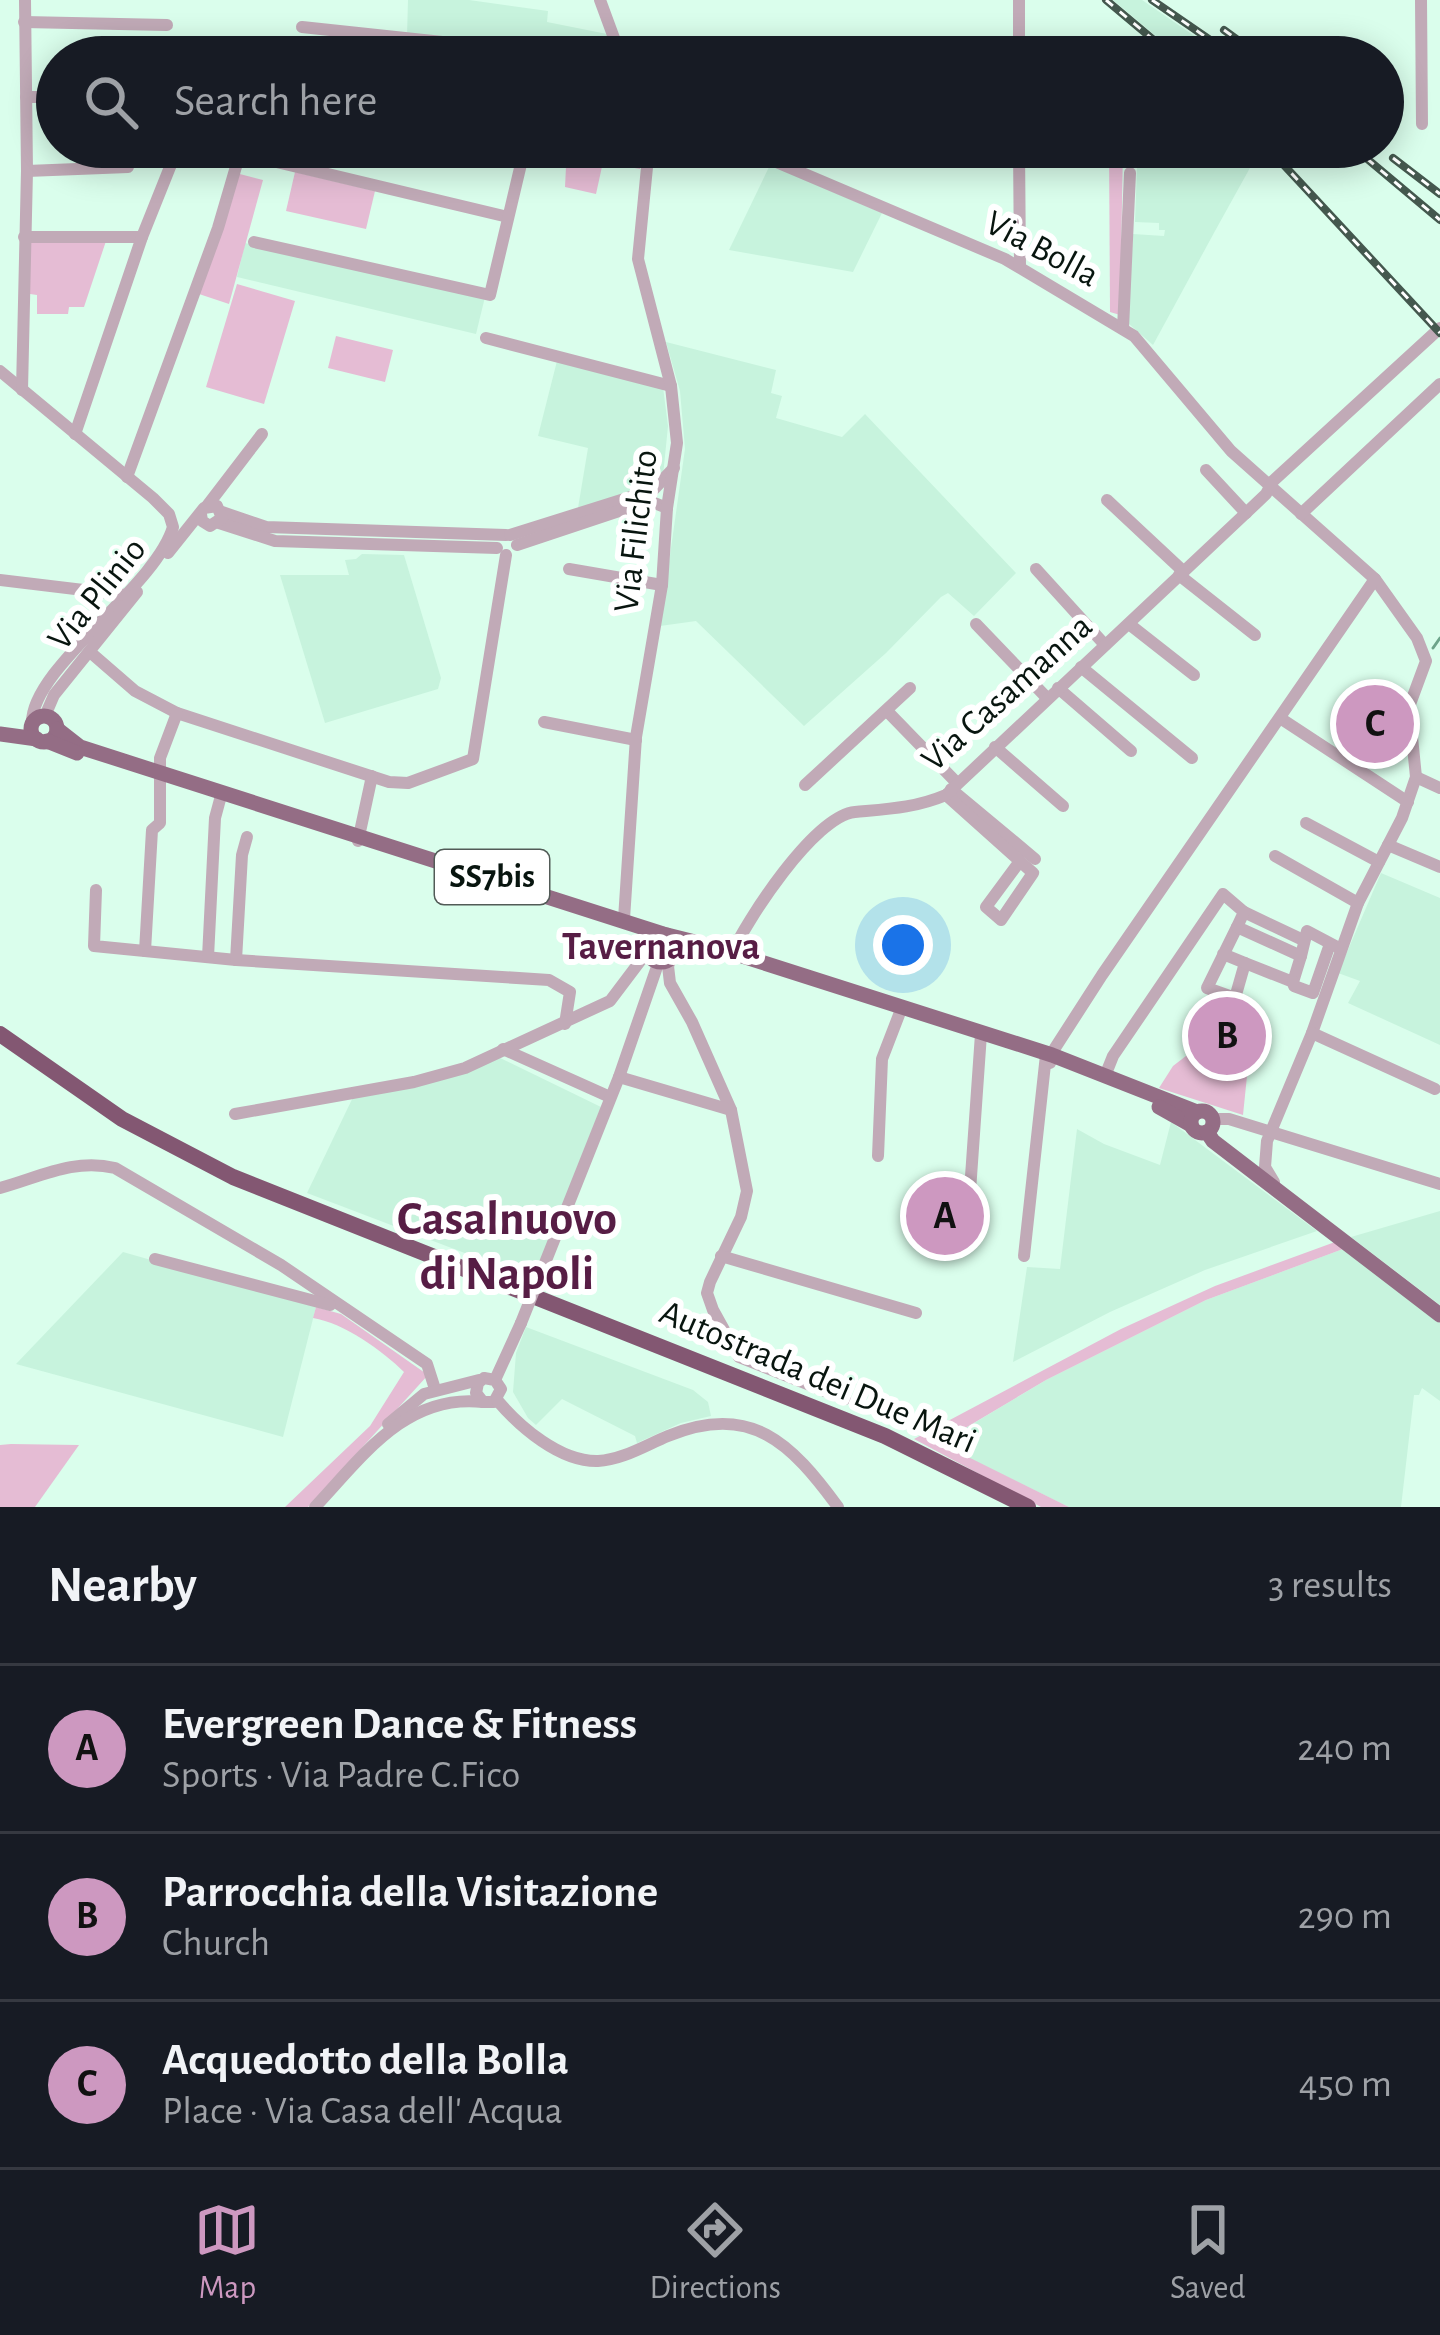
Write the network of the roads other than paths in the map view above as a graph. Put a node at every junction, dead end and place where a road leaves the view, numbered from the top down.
1 (25, 0) edge
2 (600, 0) edge
3 (1019, 0) edge
4 (1420, 0) edge
5 (25, 22) junction
6 (167, 26) dead end
7 (302, 27) dead end
8 (386, 36) edge
9 (613, 36) edge
10 (1019, 36) edge
11 (26, 97) junction
12 (36, 97) edge
13 (1422, 124) dead end
14 (103, 168) edge
15 (170, 168) edge
16 (236, 168) edge
17 (303, 168) edge
18 (520, 168) edge
19 (647, 168) edge
20 (787, 168) edge
21 (1019, 168) edge
22 (27, 171) junction
23 (1130, 172) dead end
24 (508, 217) junction
25 (24, 237) junction
26 (142, 237) junction
27 (254, 242) dead end
28 (1019, 266) junction
29 (1440, 328) edge
30 (1123, 329) junction
31 (487, 338) dead end
32 (0, 371) edge
33 (1440, 384) edge
34 (671, 386) junction
35 (22, 390) junction
36 (75, 434) junction
37 (262, 434) dead end
38 (675, 466) junction
39 (1205, 470) dead end
40 (127, 477) junction
41 (1268, 488) junction
42 (1107, 500) dead end
43 (667, 508) junction
44 (1246, 513) junction
45 (1301, 514) junction
46 (211, 516) junction
47 (507, 543) junction
48 (1036, 568) dead end
49 (569, 569) dead end
50 (1181, 573) junction
51 (1375, 579) junction
52 (0, 580) edge
53 (662, 585) junction
54 (125, 595) junction
55 (976, 624) dead end
56 (1129, 624) junction
57 (1255, 634) dead end
58 (1105, 645) junction
59 (90, 652) junction
60 (1081, 667) junction
61 (1194, 674) dead end
62 (910, 688) dead end
63 (1053, 693) junction
64 (47, 696) junction
65 (887, 711) junction
66 (177, 712) junction
67 (1280, 718) junction
68 (544, 722) dead end
69 (43, 727) junction
70 (0, 732) edge
71 (636, 740) junction
72 (995, 747) junction
73 (1131, 751) dead end
74 (1192, 758) dead end
75 (159, 776) junction
76 (372, 776) junction
77 (1416, 777) junction
78 (805, 785) dead end
79 (951, 788) junction
80 (1440, 788) edge
81 (222, 795) junction
82 (1408, 802) junction
83 (1063, 806) dead end
84 (1306, 823) dead end
85 (247, 837) dead end
86 (359, 838) junction
87 (1388, 844) junction
88 (1274, 856) dead end
89 (1036, 859) dead end
90 (1019, 860) junction
91 (1379, 862) junction
92 (1440, 867) edge
93 (95, 890) dead end
94 (1358, 904) junction
95 (1244, 913) junction
96 (623, 922) junction
97 (1237, 927) junction
98 (1304, 940) junction
99 (1336, 946) junction
100 (661, 948) junction
101 (145, 951) junction
102 (1223, 954) junction
103 (1296, 954) junction
104 (730, 956) junction
105 (208, 958) junction
106 (236, 960) junction
107 (1246, 962) junction
108 (1286, 979) junction
109 (900, 1010) junction
110 (565, 1024) junction
111 (1312, 1033) junction
112 (0, 1034) edge
113 (980, 1037) junction
114 (0, 1047) edge
115 (503, 1049) junction
116 (1048, 1058) junction
117 (1105, 1076) junction
118 (619, 1077) junction
119 (1435, 1089) dead end
120 (610, 1097) junction
121 (731, 1110) junction
122 (235, 1114) dead end
123 (1202, 1122) junction
124 (1271, 1132) junction
125 (878, 1156) dead end
126 (1440, 1171) edge
127 (1425, 1180) junction
128 (1440, 1184) edge
129 (0, 1187) edge
130 (1287, 1197) junction
131 (969, 1205) dead end
132 (721, 1256) junction
133 (1024, 1256) dead end
134 (155, 1258) dead end
135 (343, 1308) junction
136 (916, 1313) dead end
137 (1440, 1315) edge
138 (488, 1380) junction
139 (435, 1389) junction
140 (844, 1399) dead end
141 (490, 1401) junction
142 (381, 1436) junction
143 (880, 1439) junction
144 (916, 1454) junction
145 (315, 1507) edge
146 (838, 1507) edge
147 (1006, 1507) edge
148 (1028, 1507) edge

1 - 5 street
2 - 9 street
3 - 10 street
4 - 13 street
5 - 6 street
5 - 11 street
7 - 8 street
11 - 12 street
11 - 22 street
14 - 22 street
15 - 26 street
16 - 40 street
17 - 24 street
18 - 24 street
19 - 34 street, Via Filichito
20 - 28 street, Via Bolla
21 - 28 street
22 - 25 street
23 - 30 street
24 - 27 street
25 - 26 street
25 - 35 street
26 - 36 street
28 - 30 street, Via Bolla
29 - 41 street, Via Casamanna
30 - 41 street, Via Bolla
31 - 34 street
32 - 35 street
33 - 45 street
34 - 38 street, Via Filichito
35 - 36 street
36 - 40 street
37 - 46 street, Via Plinio
38 - 43 street, Via Filichito
38 - 47 street
39 - 44 street
40 - 54 street
41 - 44 street, Via Casamanna
41 - 45 street, Via Bolla
42 - 50 street
43 - 47 street
43 - 53 street, Via Filichito
44 - 50 street, Via Casamanna
45 - 51 street, Via Bolla
46 - 47 street
46 - 59 street, Via Plinio
47 - 76 street
48 - 58 street
49 - 53 street
50 - 56 street, Via Casamanna
50 - 57 street
51 - 67 street
51 - 77 street, Via Bolla
52 - 54 street
53 - 71 street, Via Filichito
54 - 64 street
55 - 63 street
56 - 58 street, Via Casamanna
56 - 61 street
58 - 60 street, Via Casamanna
59 - 64 street, Via Plinio
59 - 66 street
60 - 63 street, Via Casamanna
60 - 74 street
62 - 65 street
63 - 72 street, Via Casamanna
63 - 73 street
64 - 69 street, Via Plinio
64 - 69 street, Via Plinio
65 - 78 street
65 - 79 street
66 - 75 street
66 - 76 street
67 - 82 street
67 - 116 street
68 - 71 street
69 - 70 main road, SS7bis
69 - 75 main road, SS7bis
71 - 96 street, Via Filichito
72 - 79 street, Via Casamanna
72 - 83 street
75 - 81 main road, SS7bis
75 - 101 street
76 - 86 street
77 - 80 street
77 - 82 street
79 - 89 street
79 - 90 street
79 - 104 street, Via Casamanna
81 - 86 main road, SS7bis
81 - 105 street
82 - 87 street
84 - 91 street
85 - 106 street
86 - 96 main road, SS7bis
87 - 91 street
87 - 92 street
88 - 94 street
90 - 90 street
91 - 94 street
93 - 101 street
94 - 99 street
95 - 97 street
95 - 98 street
95 - 117 street
96 - 100 main road
97 - 102 street
97 - 103 street
98 - 99 street
98 - 103 street
99 - 108 street
99 - 111 street
100 - 104 main road
100 - 110 street
100 - 118 street
100 - 121 street
101 - 105 street
102 - 107 street
102 - 107 street
103 - 108 street
104 - 109 main road
105 - 106 street
106 - 110 street
107 - 108 street
109 - 113 main road
109 - 125 street
110 - 115 street
111 - 119 street
111 - 124 street
112 - 143 highway, Autostrada dei Due Mari
113 - 116 main road
113 - 131 street
114 - 143 highway, Autostrada dei Due Mari
115 - 120 street
115 - 122 street
116 - 117 main road
116 - 123 main road
116 - 133 street
117 - 123 main road
118 - 120 street
118 - 121 street
120 - 138 street, bridge
121 - 132 street
123 - 124 street
123 - 130 main road
124 - 127 street
124 - 130 street
126 - 127 street
127 - 128 street
129 - 135 street
130 - 137 main road
132 - 136 street
132 - 140 street
134 - 135 street
135 - 139 street
138 - 139 street
138 - 141 street
138 - 141 street
139 - 142 street
141 - 142 street
141 - 146 street
142 - 145 street
143 - 144 highway, Autostrada dei Due Mari
144 - 147 highway, Autostrada dei Due Mari
144 - 148 highway, Autostrada dei Due Mari

